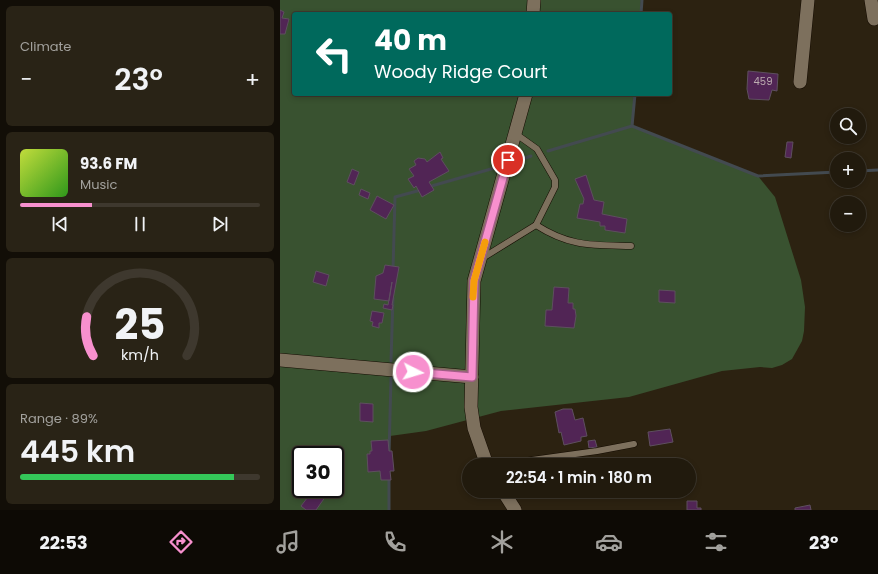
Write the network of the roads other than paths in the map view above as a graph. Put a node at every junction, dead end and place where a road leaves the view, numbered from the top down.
1 (534, 0) edge
2 (808, 0) edge
3 (871, 0) edge
4 (533, 12) edge
5 (874, 19) dead end
6 (800, 82) dead end
7 (526, 96) edge
8 (516, 134) junction
9 (536, 225) junction
10 (631, 246) dead end
11 (480, 259) junction
12 (280, 360) edge
13 (472, 377) junction
14 (634, 444) dead end
15 (485, 458) edge
16 (546, 458) edge
17 (507, 498) edge
18 (515, 510) edge

1 - 4 street
2 - 6 street
3 - 5 street
7 - 8 street
8 - 9 lane
8 - 11 street
9 - 10 lane
9 - 11 lane
11 - 13 street
12 - 13 street
13 - 15 street
14 - 16 lane
17 - 18 street

